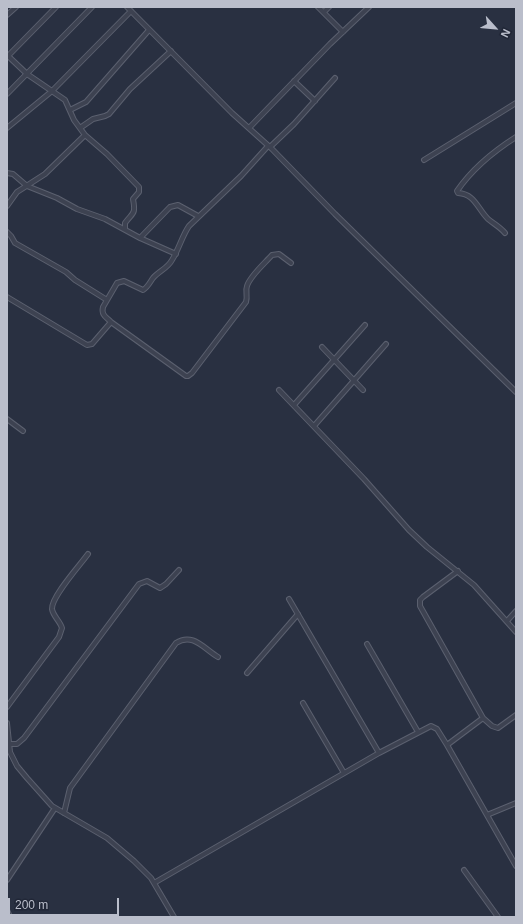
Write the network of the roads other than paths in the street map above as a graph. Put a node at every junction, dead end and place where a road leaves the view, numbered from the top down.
1 (16, 7) edge
2 (56, 7) edge
3 (92, 7) edge
4 (318, 7) edge
5 (329, 7) edge
6 (370, 7) edge
7 (129, 9) edge
8 (324, 12) junction
9 (7, 15) edge
10 (149, 30) junction
11 (343, 32) junction
12 (171, 50) junction
13 (7, 56) edge
14 (27, 74) junction
15 (335, 78) dead end
16 (294, 81) junction
17 (52, 91) junction
18 (7, 94) edge
19 (315, 101) junction
20 (516, 103) edge
21 (70, 110) junction
22 (7, 128) edge
23 (80, 128) junction
24 (249, 128) junction
25 (85, 135) junction
26 (516, 137) edge
27 (269, 146) junction
28 (424, 160) dead end
29 (7, 173) edge
30 (27, 186) junction
31 (7, 206) edge
32 (198, 216) junction
33 (125, 229) junction
34 (7, 232) edge
35 (505, 233) dead end
36 (140, 238) junction
37 (176, 254) junction
38 (291, 263) dead end
39 (7, 297) edge
40 (107, 300) junction
41 (111, 322) junction
42 (365, 324) dead end
43 (386, 344) dead end
44 (322, 347) dead end
45 (334, 360) junction
46 (354, 380) junction
47 (279, 390) dead end
48 (364, 390) dead end
49 (516, 392) edge
50 (294, 405) junction
51 (7, 419) edge
52 (314, 426) junction
53 (23, 431) dead end
54 (88, 554) dead end
55 (179, 570) dead end
56 (458, 571) junction
57 (289, 599) dead end
58 (516, 612) edge
59 (298, 614) junction
60 (507, 621) junction
61 (516, 632) edge
62 (368, 644) dead end
63 (218, 657) dead end
64 (247, 673) dead end
65 (303, 703) dead end
66 (7, 707) edge
67 (516, 715) edge
68 (483, 718) junction
69 (7, 724) edge
70 (418, 732) junction
71 (9, 744) junction
72 (447, 745) junction
73 (379, 753) junction
74 (344, 773) junction
75 (516, 803) edge
76 (55, 808) junction
77 (64, 814) junction
78 (487, 815) junction
79 (516, 855) edge
80 (511, 857) junction
81 (516, 866) edge
82 (464, 870) dead end
83 (7, 880) edge
84 (154, 883) junction
85 (7, 910) edge
86 (10, 917) edge
87 (174, 917) edge
88 (498, 917) edge

1 - 9 street
2 - 13 street
3 - 14 street
4 - 8 street
5 - 8 street
6 - 11 street
7 - 10 street
7 - 17 street
8 - 11 street
10 - 12 street
10 - 21 street
11 - 16 street
12 - 23 street
12 - 24 street
13 - 14 street
14 - 17 street
14 - 18 street
15 - 19 street
16 - 19 street
16 - 24 street
17 - 21 street
17 - 22 street
19 - 27 street
20 - 28 street
21 - 23 street
23 - 25 street
24 - 27 street
25 - 30 street
25 - 33 street
26 - 35 street
27 - 32 street
27 - 49 street
29 - 30 street
30 - 31 street
30 - 33 street
32 - 36 street
32 - 37 street
33 - 36 street
34 - 40 street
36 - 37 street
37 - 40 street
38 - 41 street
39 - 41 street
40 - 41 street
42 - 45 street
43 - 46 street
44 - 45 street
45 - 46 street
45 - 50 street
46 - 48 street
46 - 52 street
47 - 50 street
50 - 52 street
51 - 53 street
52 - 56 street
54 - 66 street
55 - 71 street
56 - 60 street
56 - 68 street
57 - 59 street
58 - 60 street
59 - 64 street
59 - 73 street
60 - 61 street
62 - 70 street
63 - 77 street
65 - 74 street
67 - 68 street
68 - 72 street
69 - 71 street
70 - 72 street
70 - 73 street
71 - 76 street
72 - 78 street
73 - 74 street
74 - 84 street
75 - 78 street
76 - 77 street
76 - 83 street
77 - 84 street
78 - 80 street
79 - 80 street
80 - 81 street
82 - 88 street
84 - 87 street
85 - 86 street

